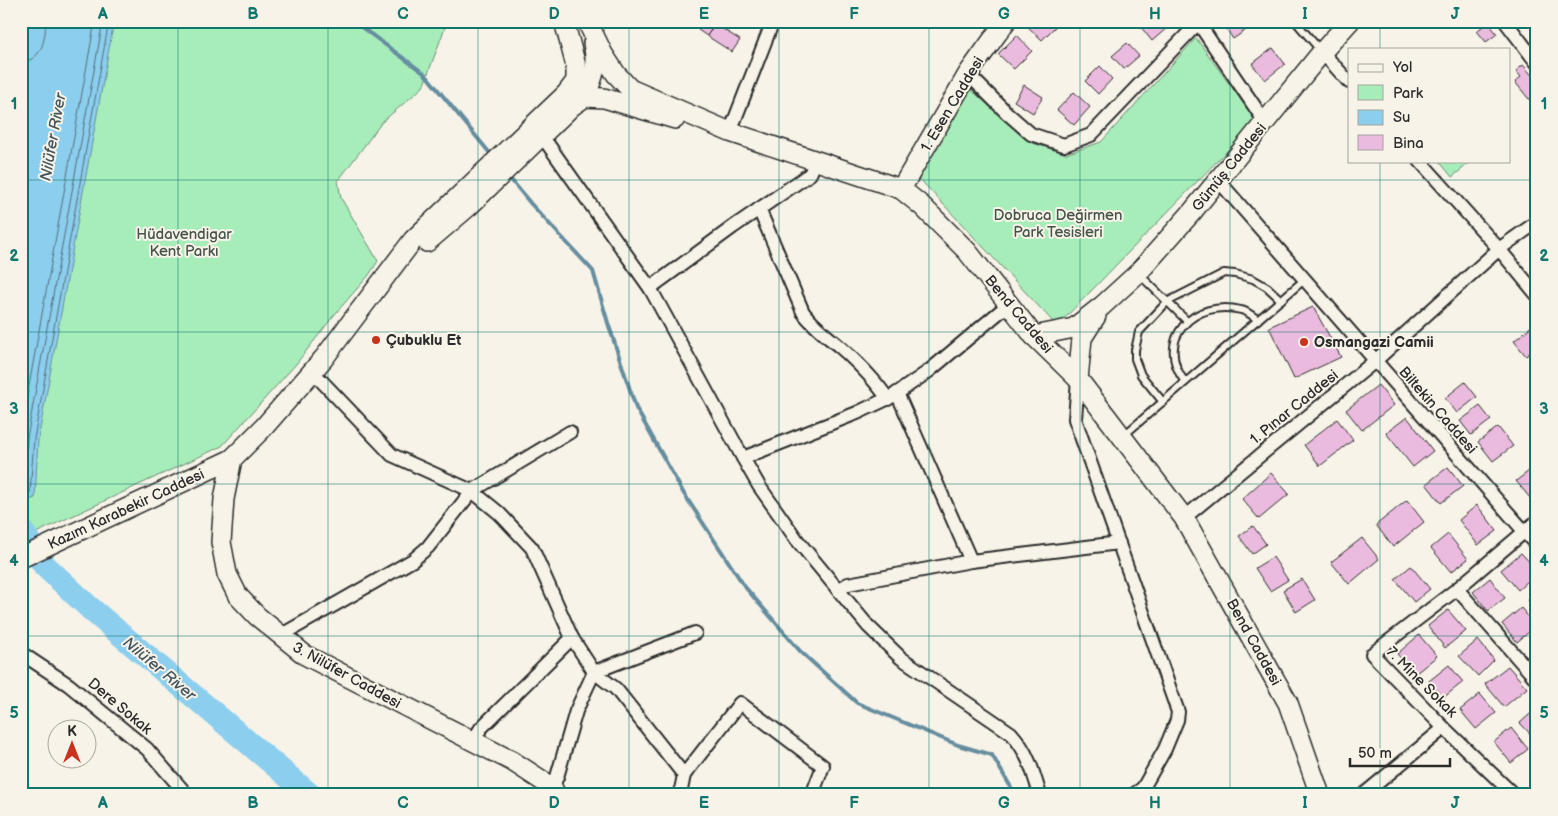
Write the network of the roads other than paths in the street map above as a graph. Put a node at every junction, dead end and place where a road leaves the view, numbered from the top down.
1 (564, 21) edge
2 (773, 21) edge
3 (1005, 21) edge
4 (1295, 21) edge
5 (1350, 21) edge
6 (1505, 21) edge
7 (1197, 22) edge
8 (588, 24) edge
9 (1322, 52) junction
10 (1537, 63) edge
11 (968, 74) junction
12 (1348, 81) edge
13 (630, 88) junction
14 (587, 91) junction
15 (1265, 122) junction
16 (730, 132) junction
17 (542, 136) junction
18 (519, 149) junction
19 (816, 161) junction
20 (1421, 162) edge
21 (1218, 180) junction
22 (901, 190) junction
23 (758, 209) junction
24 (1537, 222) edge
25 (1499, 249) junction
26 (1138, 273) junction
27 (1304, 280) junction
28 (650, 288) junction
29 (1537, 295) edge
30 (1280, 300) junction
31 (1168, 302) junction
32 (1009, 304) junction
33 (1102, 306) junction
34 (1258, 320) junction
35 (1187, 321) junction
36 (1034, 336) junction
37 (1375, 361) junction
38 (312, 371) junction
39 (1078, 379) junction
40 (1185, 382) junction
41 (892, 396) junction
42 (1162, 402) junction
43 (570, 432) dead end
44 (1122, 436) junction
45 (743, 458) junction
46 (232, 460) junction
47 (472, 491) junction
48 (1184, 518) junction
49 (1537, 521) edge
50 (1524, 532) junction
51 (1119, 543) junction
52 (1537, 546) edge
53 (21, 558) edge
54 (971, 561) junction
55 (1457, 589) junction
56 (838, 590) junction
57 (696, 633) dead end
58 (280, 636) junction
59 (572, 638) junction
60 (21, 653) edge
61 (21, 663) edge
62 (594, 672) junction
63 (1537, 680) edge
64 (69, 685) junction
65 (1444, 728) junction
66 (473, 741) junction
67 (684, 776) junction
68 (554, 791) edge
69 (187, 795) edge
70 (680, 795) edge
71 (812, 795) edge
72 (1040, 795) edge
73 (1133, 795) edge
74 (1320, 795) edge
75 (1363, 795) edge
76 (1514, 795) edge

1 - 14 main road
2 - 16 street
3 - 11 main road, 1. Esen Caddesi
4 - 9 lane
5 - 9 main road, Gümüş Caddesi
6 - 10 street
7 - 11 street
7 - 15 street
8 - 13 main road, Bend Caddesi
8 - 14 main road
9 - 12 street
9 - 15 main road, Gümüş Caddesi
11 - 22 main road, 1. Esen Caddesi
13 - 14 main road
13 - 16 main road, Bend Caddesi
14 - 16 main road
14 - 17 main road
14 - 18 main road
15 - 21 main road, Gümüş Caddesi
16 - 19 main road, Bend Caddesi
17 - 18 main road
17 - 28 street
18 - 38 main road
19 - 22 main road, Bend Caddesi
19 - 23 street
20 - 25 street
21 - 26 main road, Gümüş Caddesi
21 - 27 street, Biltekin Caddesi
22 - 32 main road, Bend Caddesi
23 - 28 street
23 - 41 street
24 - 25 street, 1. Pınar Caddesi
25 - 29 street
25 - 37 street, 1. Pınar Caddesi
26 - 31 lane
26 - 33 main road, Gümüş Caddesi
27 - 30 lane
27 - 37 street, Biltekin Caddesi
28 - 45 street
30 - 31 lane
30 - 34 lane
31 - 35 lane
31 - 42 lane
32 - 36 main road, Bend Caddesi
32 - 41 street
33 - 36 main road
33 - 39 main road
34 - 35 lane
34 - 40 lane
35 - 40 lane
36 - 39 main road, Bend Caddesi
37 - 48 street, 1. Pınar Caddesi
37 - 50 street, Biltekin Caddesi
38 - 46 main road
38 - 47 street
39 - 44 main road, Bend Caddesi
39 - 51 street
40 - 42 lane
41 - 45 street
41 - 54 street
42 - 44 lane
43 - 47 street
44 - 48 main road, Bend Caddesi
45 - 56 street
46 - 53 main road, Kazım Karabekir Caddesi
46 - 58 main road, 3. Nilüfer Caddesi
47 - 58 street
47 - 59 street
48 - 74 main road, Bend Caddesi
49 - 50 street
50 - 52 street, Biltekin Caddesi
50 - 55 street
51 - 54 street
51 - 73 street
54 - 56 street
55 - 63 street
55 - 65 street, 7. Mine Sokak
56 - 72 street
57 - 62 street
58 - 66 main road, 3. Nilüfer Caddesi
59 - 62 street
59 - 66 street
60 - 64 street, Dere Sokak
61 - 64 street
62 - 67 street
62 - 68 street
64 - 69 street, Dere Sokak
65 - 75 street
65 - 76 street, 7. Mine Sokak
66 - 68 main road, 3. Nilüfer Caddesi
67 - 70 street
67 - 71 street

